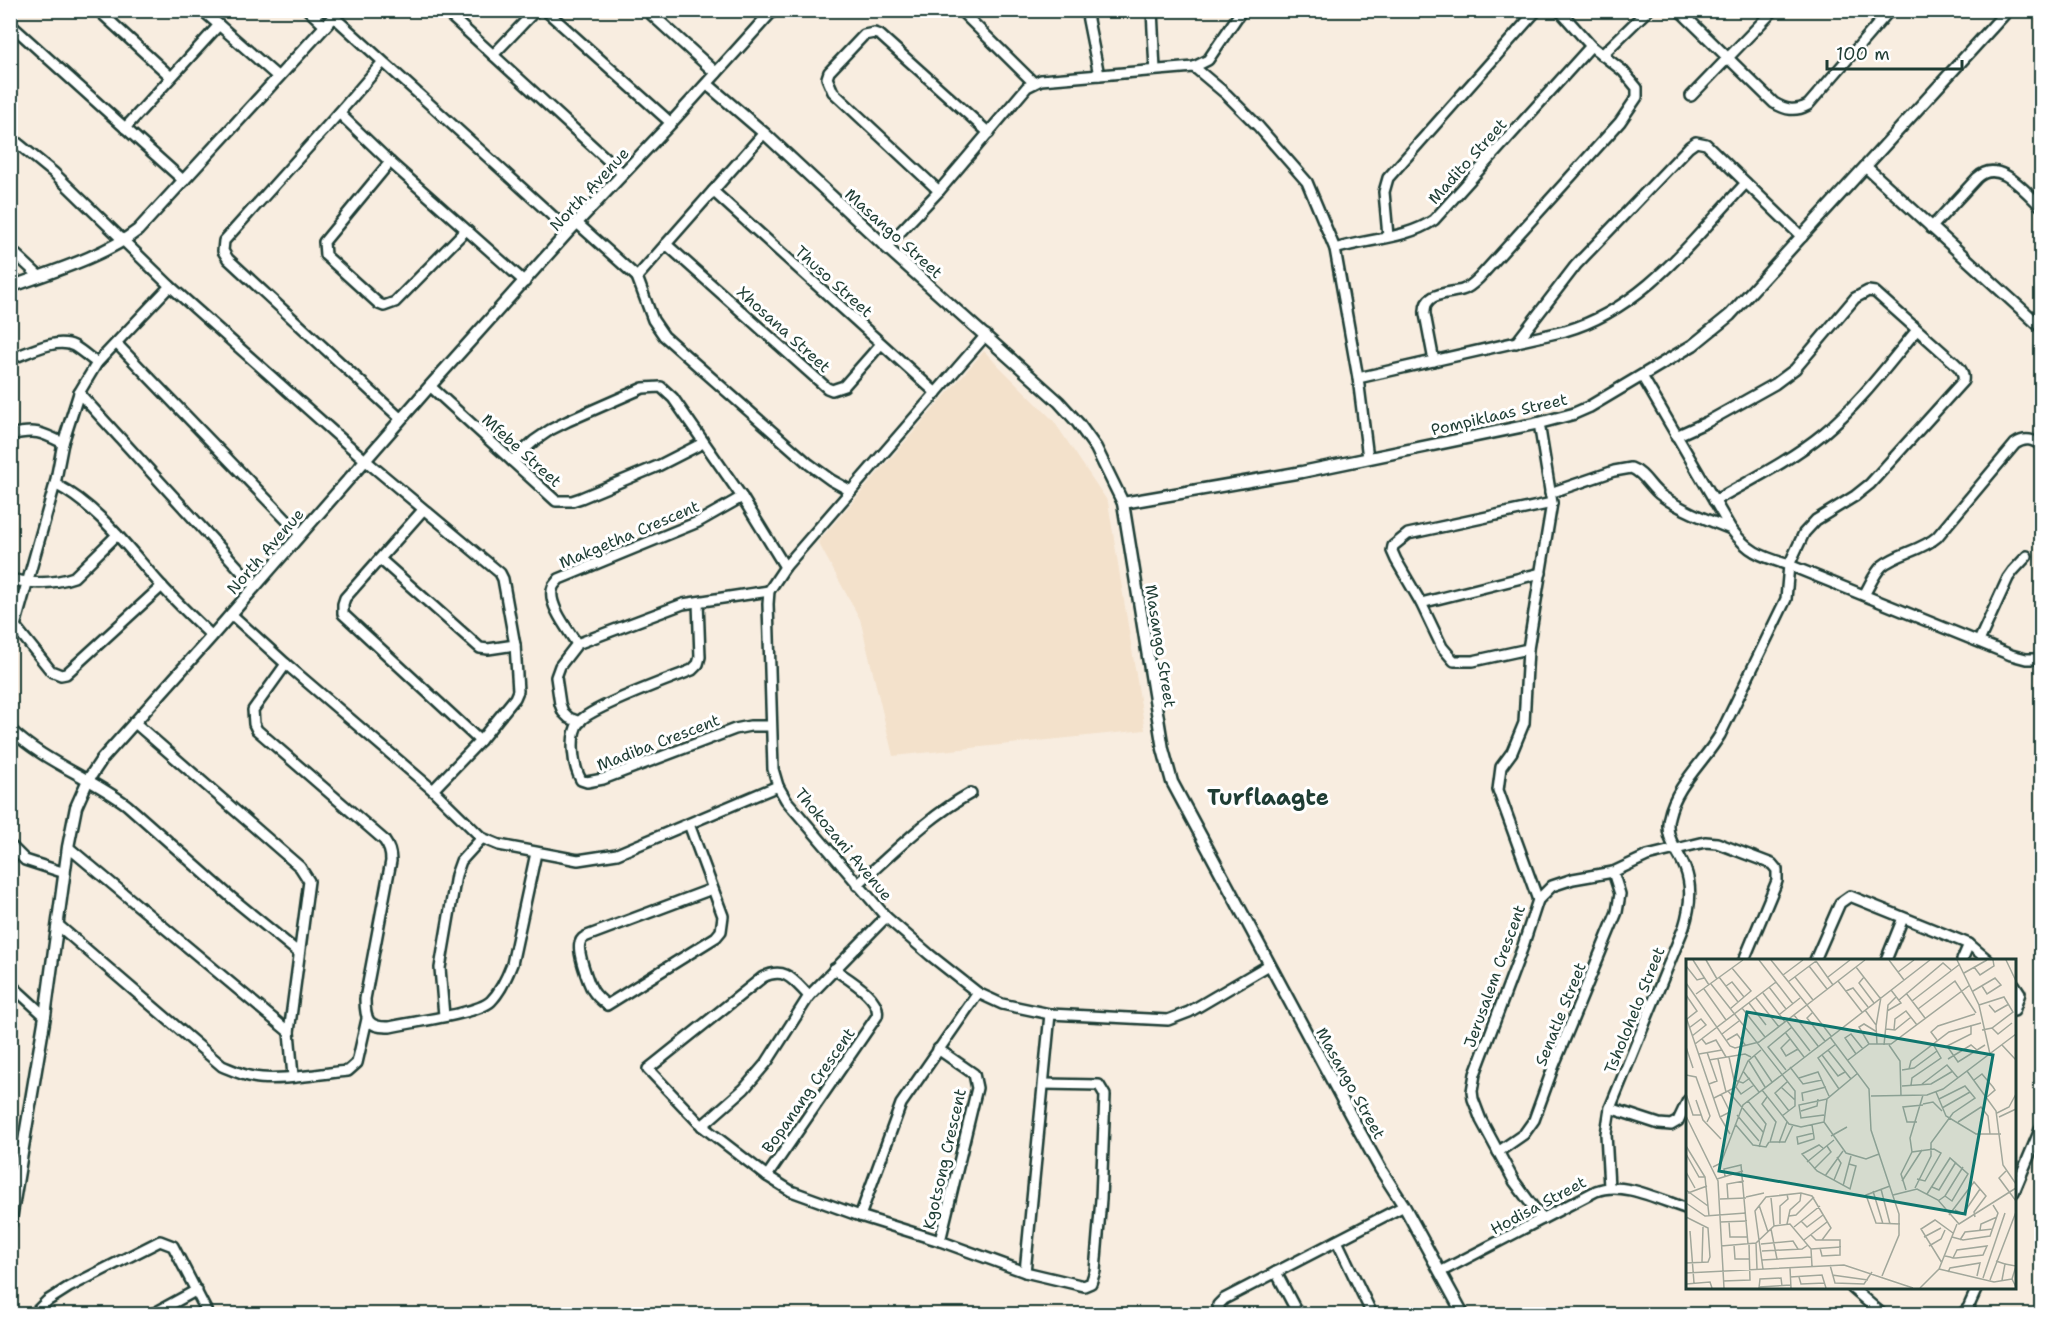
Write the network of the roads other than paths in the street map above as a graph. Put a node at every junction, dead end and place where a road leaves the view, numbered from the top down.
1 (98, 10) edge
2 (202, 10) edge
3 (308, 10) edge
4 (444, 10) edge
5 (536, 10) edge
6 (545, 10) edge
7 (647, 10) edge
8 (773, 10) edge
9 (960, 10) edge
10 (1086, 10) edge
11 (1152, 10) edge
12 (1242, 10) edge
13 (1538, 10) edge
14 (1559, 10) edge
15 (1648, 10) edge
16 (1679, 10) edge
17 (1774, 10) edge
18 (1890, 10) edge
19 (2008, 10) edge
20 (337, 14) edge
21 (10, 24) edge
22 (219, 25) junction
23 (325, 26) junction
24 (1591, 46) junction
25 (493, 55) junction
26 (1602, 55) junction
27 (1728, 57) junction
28 (382, 63) junction
29 (1194, 67) junction
30 (1155, 70) junction
31 (716, 73) junction
32 (1099, 75) junction
33 (171, 77) junction
34 (278, 77) junction
35 (1034, 83) junction
36 (707, 84) junction
37 (1691, 96) dead end
38 (339, 113) junction
39 (671, 123) junction
40 (125, 128) junction
41 (764, 133) junction
42 (989, 133) junction
43 (10, 137) edge
44 (390, 162) junction
45 (1866, 167) junction
46 (623, 174) junction
47 (184, 181) junction
48 (1746, 183) junction
49 (713, 191) junction
50 (939, 191) junction
51 (2042, 207) edge
52 (573, 227) junction
53 (1931, 228) junction
54 (466, 230) junction
55 (1388, 236) junction
56 (1802, 237) junction
57 (125, 241) junction
58 (666, 244) junction
59 (886, 247) junction
60 (10, 249) edge
61 (1335, 249) junction
62 (39, 276) junction
63 (637, 277) junction
64 (525, 282) junction
65 (170, 286) junction
66 (10, 287) edge
67 (2042, 328) edge
68 (1916, 331) junction
69 (986, 335) junction
70 (1516, 343) junction
71 (117, 344) junction
72 (881, 344) junction
73 (10, 359) edge
74 (1434, 361) junction
75 (97, 363) junction
76 (1642, 376) junction
77 (1358, 378) junction
78 (430, 386) junction
79 (79, 393) junction
80 (936, 393) junction
81 (401, 419) junction
82 (1539, 423) junction
83 (10, 435) edge
84 (1676, 436) junction
85 (63, 443) junction
86 (703, 443) junction
87 (2042, 446) edge
88 (1368, 458) junction
89 (365, 460) junction
90 (512, 461) junction
91 (55, 484) junction
92 (851, 491) junction
93 (742, 497) junction
94 (1551, 498) junction
95 (1714, 501) junction
96 (1123, 503) junction
97 (423, 510) junction
98 (1731, 529) junction
99 (300, 534) junction
100 (117, 535) junction
101 (2027, 556) dead end
102 (380, 559) junction
103 (1789, 565) junction
104 (785, 567) junction
105 (1541, 573) junction
106 (10, 579) edge
107 (28, 583) junction
108 (162, 586) junction
109 (255, 586) junction
110 (769, 591) junction
111 (1864, 594) junction
112 (698, 602) junction
113 (1421, 603) junction
114 (231, 614) junction
115 (13, 628) edge
116 (212, 636) junction
117 (1979, 641) junction
118 (577, 644) junction
119 (514, 645) junction
120 (1528, 649) junction
121 (2042, 659) edge
122 (286, 664) junction
123 (134, 722) junction
124 (580, 722) junction
125 (771, 726) junction
126 (10, 729) edge
127 (480, 741) junction
128 (88, 780) junction
129 (778, 786) junction
130 (433, 790) junction
131 (971, 793) dead end
132 (689, 824) junction
133 (482, 838) junction
134 (10, 845) edge
135 (68, 847) junction
136 (1674, 848) junction
137 (536, 853) junction
138 (1614, 872) junction
139 (65, 873) junction
140 (857, 885) junction
141 (712, 889) junction
142 (1538, 900) junction
143 (886, 916) junction
144 (1903, 918) junction
145 (58, 925) junction
146 (1969, 944) junction
147 (299, 953) junction
148 (1744, 959) edge
149 (1815, 959) edge
150 (1886, 959) edge
151 (1962, 959) edge
152 (1987, 959) edge
153 (1269, 965) junction
154 (834, 969) junction
155 (10, 984) edge
156 (2016, 987) edge
157 (978, 993) junction
158 (809, 996) junction
159 (2016, 1007) edge
160 (1050, 1014) junction
161 (45, 1016) junction
162 (444, 1016) junction
163 (367, 1019) junction
164 (289, 1032) junction
165 (938, 1049) junction
166 (293, 1076) junction
167 (1044, 1084) junction
168 (1686, 1104) edge
169 (1611, 1108) junction
170 (2042, 1125) edge
171 (702, 1126) junction
172 (1498, 1152) junction
173 (767, 1176) junction
174 (1609, 1187) junction
175 (2016, 1187) edge
176 (1404, 1206) junction
177 (1686, 1208) edge
178 (860, 1216) junction
179 (1542, 1219) junction
180 (10, 1225) edge
181 (940, 1241) junction
182 (1337, 1241) junction
183 (1025, 1272) junction
184 (1276, 1272) junction
185 (1440, 1272) junction
186 (1854, 1289) edge
187 (1976, 1289) edge
188 (197, 1290) junction
189 (1965, 1311) edge
190 (36, 1314) edge
191 (153, 1314) edge
192 (208, 1314) edge
193 (1221, 1314) edge
194 (1298, 1314) edge
195 (1372, 1314) edge
196 (1463, 1314) edge
197 (1882, 1314) edge
198 (1977, 1314) edge

1 - 33 street
2 - 22 street
3 - 23 street
4 - 25 street
5 - 25 street
6 - 39 street
7 - 31 street
8 - 31 street, North Avenue
9 - 35 street
10 - 32 street
11 - 30 street
12 - 29 street
13 - 55 street
14 - 24 street
15 - 26 street
16 - 27 street
17 - 27 street
18 - 27 street
19 - 45 street, Pompiklaas Street
20 - 23 street
20 - 28 street
21 - 40 street
22 - 33 street
22 - 34 street
23 - 34 street
24 - 26 street
24 - 55 street, Madito Street
25 - 46 street
26 - 74 street
27 - 37 street
28 - 38 street
28 - 52 street
29 - 30 street
29 - 61 street
30 - 32 street
31 - 36 street, North Avenue
32 - 35 street
33 - 40 street
34 - 47 street
35 - 42 street
36 - 39 street, North Avenue
36 - 41 street, Masango Street
38 - 44 street
38 - 81 street
39 - 46 street, North Avenue
40 - 47 street
41 - 49 street
41 - 59 street, Masango Street
42 - 50 street
42 - 50 street
43 - 57 street
44 - 54 street
44 - 54 street
45 - 53 street
45 - 56 street, Pompiklaas Street
46 - 52 street, North Avenue
47 - 57 street
48 - 56 street
48 - 70 street
48 - 70 street
49 - 58 street
49 - 72 street, Thuso Street
50 - 59 street
51 - 53 street
52 - 63 street
52 - 64 street, North Avenue
53 - 67 street
54 - 64 street
55 - 61 street, Madito Street
56 - 76 street, Pompiklaas Street
57 - 62 street
57 - 65 street
58 - 63 street
58 - 72 street, Xhosana Street
59 - 69 street, Masango Street
60 - 62 street
61 - 77 street
62 - 66 street
63 - 92 street
64 - 78 street, North Avenue
65 - 71 street
65 - 89 street
68 - 84 street
68 - 95 street
68 - 103 street
69 - 80 street
69 - 96 street, Masango Street
70 - 74 street
71 - 75 street
71 - 99 street
72 - 80 street, Thuso Street
73 - 75 street
74 - 77 street
75 - 79 street
76 - 82 street, Pompiklaas Street
76 - 84 street
77 - 88 street
78 - 81 street, North Avenue
78 - 90 street, Mfebe Street
79 - 85 street
79 - 109 street
80 - 92 street
81 - 89 street, North Avenue
82 - 88 street, Pompiklaas Street
82 - 94 street
83 - 85 street
84 - 95 street
85 - 91 street
86 - 90 street, Mfebe Street
86 - 90 street
86 - 93 street
87 - 111 street
88 - 96 street, Pompiklaas Street
89 - 97 street
89 - 99 street, North Avenue
91 - 100 street
91 - 107 street
92 - 104 street
93 - 104 street
93 - 118 street, Makgetha Crescent
94 - 98 street
94 - 105 street
94 - 113 street
95 - 98 street
96 - 153 street, Masango Street
97 - 102 street
97 - 119 street
98 - 103 street
99 - 109 street, North Avenue
100 - 107 street
100 - 108 street
101 - 117 street
102 - 119 street
102 - 127 street
103 - 111 street
103 - 136 street, Tsholohelo Street
104 - 110 street
105 - 113 street
105 - 120 street
106 - 107 street
107 - 115 street
108 - 115 street
108 - 116 street
109 - 114 street, North Avenue
110 - 112 street
110 - 125 street, Thokozani Avenue
111 - 117 street
112 - 118 street
112 - 124 street
113 - 120 street
114 - 116 street, North Avenue
114 - 122 street
116 - 123 street, North Avenue
117 - 121 street
118 - 124 street
119 - 127 street
120 - 142 street
122 - 130 street
122 - 163 street
123 - 128 street, North Avenue
123 - 147 street
124 - 125 street, Madiba Crescent
125 - 129 street, Thokozani Avenue
126 - 128 street
127 - 130 street
128 - 135 street, North Avenue
128 - 147 street
129 - 132 street
129 - 140 street, Thokozani Avenue
130 - 133 street
131 - 140 street
132 - 137 street
132 - 141 street
133 - 137 street
133 - 162 street
134 - 139 street
135 - 139 street, North Avenue
135 - 164 street
136 - 138 street, Jerusalem Crescent
136 - 148 street, Jerusalem Crescent
136 - 169 street, Tsholohelo Street
137 - 162 street
138 - 142 street, Jerusalem Crescent
138 - 172 street, Senatle Street
139 - 145 street, North Avenue
140 - 143 street, Thokozani Avenue
141 - 141 street
142 - 172 street, Jerusalem Crescent
143 - 154 street
143 - 157 street, Thokozani Avenue
144 - 146 street
144 - 149 street
144 - 150 street
145 - 161 street, North Avenue
145 - 166 street
146 - 151 street
146 - 152 street
147 - 164 street
153 - 160 street, Thokozani Avenue
153 - 176 street, Masango Street
154 - 158 street
154 - 173 street, Bopanang Crescent
155 - 161 street
156 - 159 street
157 - 160 street, Thokozani Avenue
157 - 165 street
158 - 171 street
158 - 171 street, Bopanang Crescent
160 - 167 street
161 - 180 street, North Avenue
162 - 163 street
163 - 166 street
164 - 166 street
165 - 178 street
165 - 181 street, Kgotsong Crescent
167 - 183 street
167 - 183 street
168 - 169 street
169 - 174 street, Tsholohelo Street
170 - 175 street
171 - 173 street, Bopanang Crescent
172 - 179 street, Jerusalem Crescent
173 - 178 street, Kgotsong Crescent
174 - 177 street, Hodisa Street
174 - 179 street, Hodisa Street
176 - 182 street
176 - 185 street, Masango Street
178 - 181 street, Kgotsong Crescent
179 - 185 street, Hodisa Street
181 - 183 street
182 - 184 street
182 - 195 street
184 - 193 street
184 - 194 street
185 - 196 street, Masango Street
186 - 197 street
187 - 189 street
188 - 190 street
188 - 191 street
188 - 192 street
189 - 198 street

